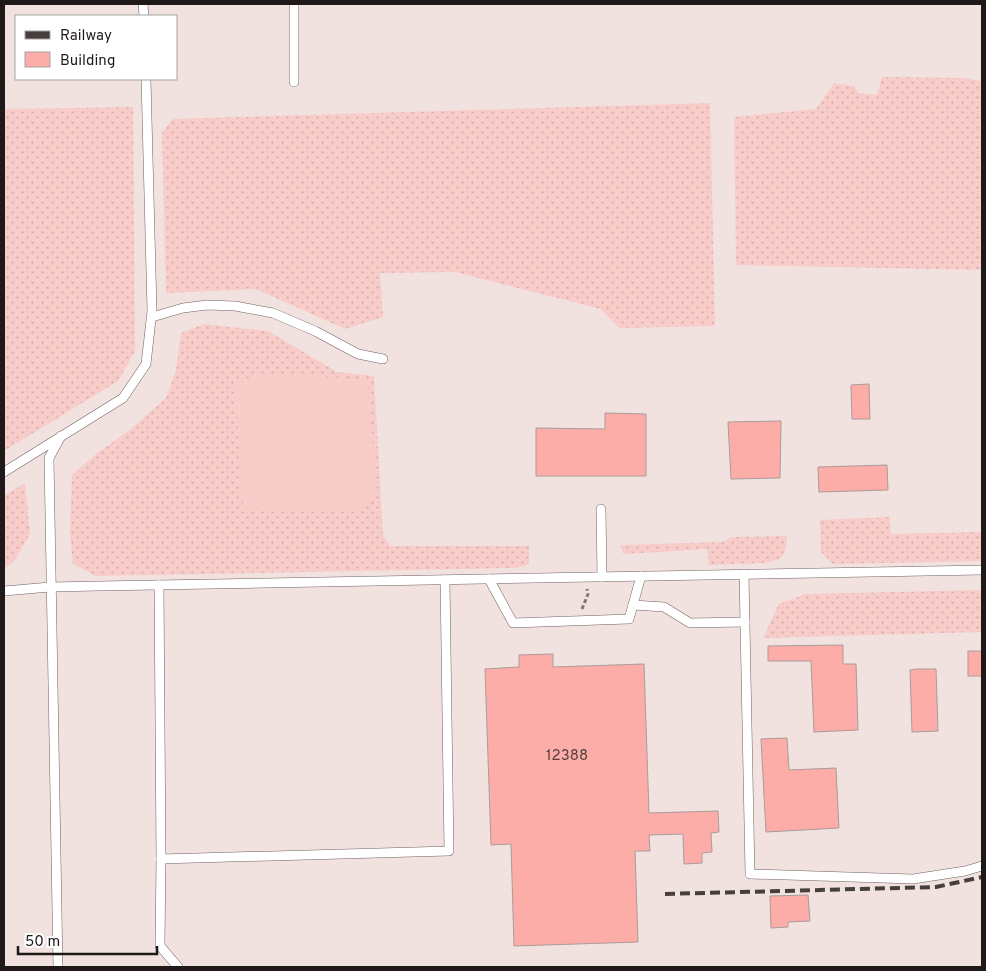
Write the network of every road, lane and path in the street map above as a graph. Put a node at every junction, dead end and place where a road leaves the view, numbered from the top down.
1 (294, 4) edge
2 (146, 80) edge
3 (294, 82) dead end
4 (152, 317) junction
5 (383, 359) dead end
6 (61, 436) junction
7 (4, 472) edge
8 (601, 510) dead end
9 (982, 570) edge
10 (744, 574) junction
11 (641, 576) junction
12 (582, 577) junction
13 (602, 577) junction
14 (489, 579) junction
15 (445, 580) junction
16 (159, 585) junction
17 (50, 587) junction
18 (4, 591) edge
19 (633, 606) junction
20 (576, 621) junction
21 (746, 622) junction
22 (161, 859) junction
23 (982, 866) edge
24 (58, 967) edge
25 (178, 967) edge

1 - 3 lane
2 - 4 lane
4 - 5 lane
4 - 6 lane
6 - 7 lane
6 - 17 lane
8 - 13 lane
9 - 10 lane
10 - 11 lane
10 - 21 lane
11 - 13 lane
11 - 19 lane
12 - 13 lane
12 - 14 lane
12 - 20 path
14 - 15 lane
14 - 20 lane
15 - 16 lane
15 - 22 lane
16 - 17 lane
16 - 22 lane
17 - 18 lane
17 - 24 lane
19 - 20 lane
19 - 21 lane
21 - 23 lane
22 - 25 lane

